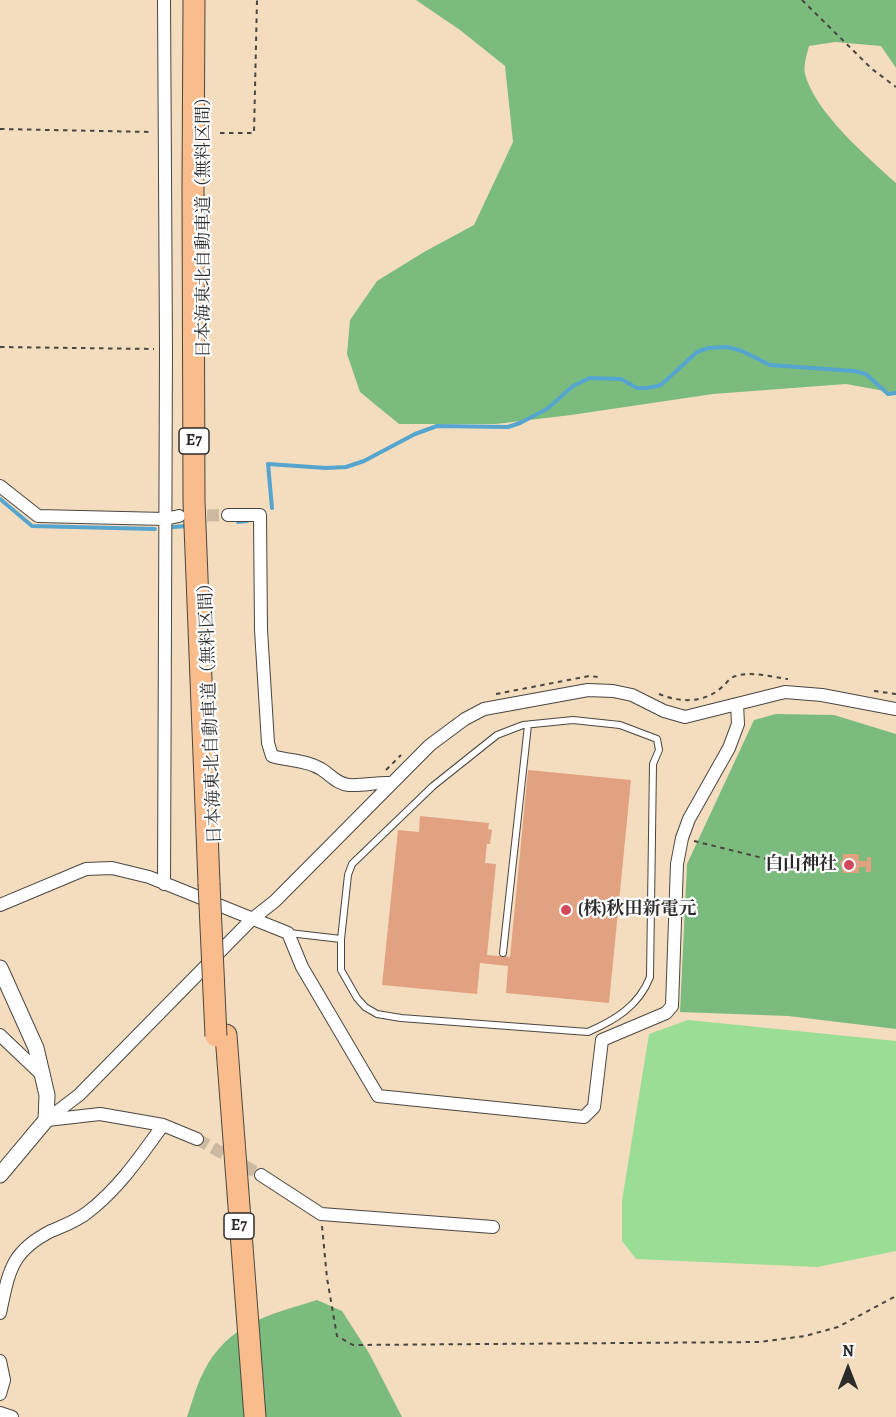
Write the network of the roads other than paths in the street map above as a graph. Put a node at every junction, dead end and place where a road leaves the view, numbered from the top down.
1 (164, 0) edge
2 (194, 0) edge
3 (207, 0) edge
4 (0, 486) edge
5 (228, 515) tunnel mouth
6 (179, 516) tunnel mouth
7 (165, 519) junction
8 (737, 704) junction
9 (896, 710) edge
10 (528, 725) junction
11 (391, 783) junction
12 (212, 882) junction
13 (164, 884) junction
14 (0, 905) edge
15 (251, 920) junction
16 (288, 933) junction
17 (341, 939) junction
18 (503, 953) dead end
19 (0, 968) edge
20 (0, 1035) edge
21 (221, 1035) junction
22 (42, 1075) junction
23 (46, 1120) junction
24 (163, 1125) junction
25 (196, 1139) tunnel mouth
26 (0, 1175) edge
27 (261, 1175) tunnel mouth
28 (494, 1227) dead end
29 (0, 1313) edge
30 (0, 1361) edge
31 (0, 1394) edge
32 (0, 1413) edge
33 (12, 1417) edge
34 (242, 1417) edge
35 (255, 1417) edge

1 - 7 street
2 - 12 highway, 日本海東北自動車道（無料区間） / E7
3 - 12 highway, 日本海東北自動車道（無料区間） / E7
4 - 7 street
5 - 11 street
6 - 7 street
7 - 13 street
8 - 9 street
8 - 11 street
8 - 16 street
10 - 17 lane
10 - 17 lane
10 - 18 lane
11 - 15 street
12 - 21 highway, 日本海東北自動車道（無料区間） / E7, bridge
13 - 14 street
13 - 15 street
15 - 16 street
15 - 23 street
16 - 17 lane
19 - 22 street
20 - 22 street
21 - 34 highway, 日本海東北自動車道（無料区間） / E7
21 - 35 highway, 日本海東北自動車道（無料区間） / E7
22 - 23 street
23 - 24 street
23 - 26 street
24 - 25 street
24 - 29 street
27 - 28 street
30 - 31 street
32 - 33 street

